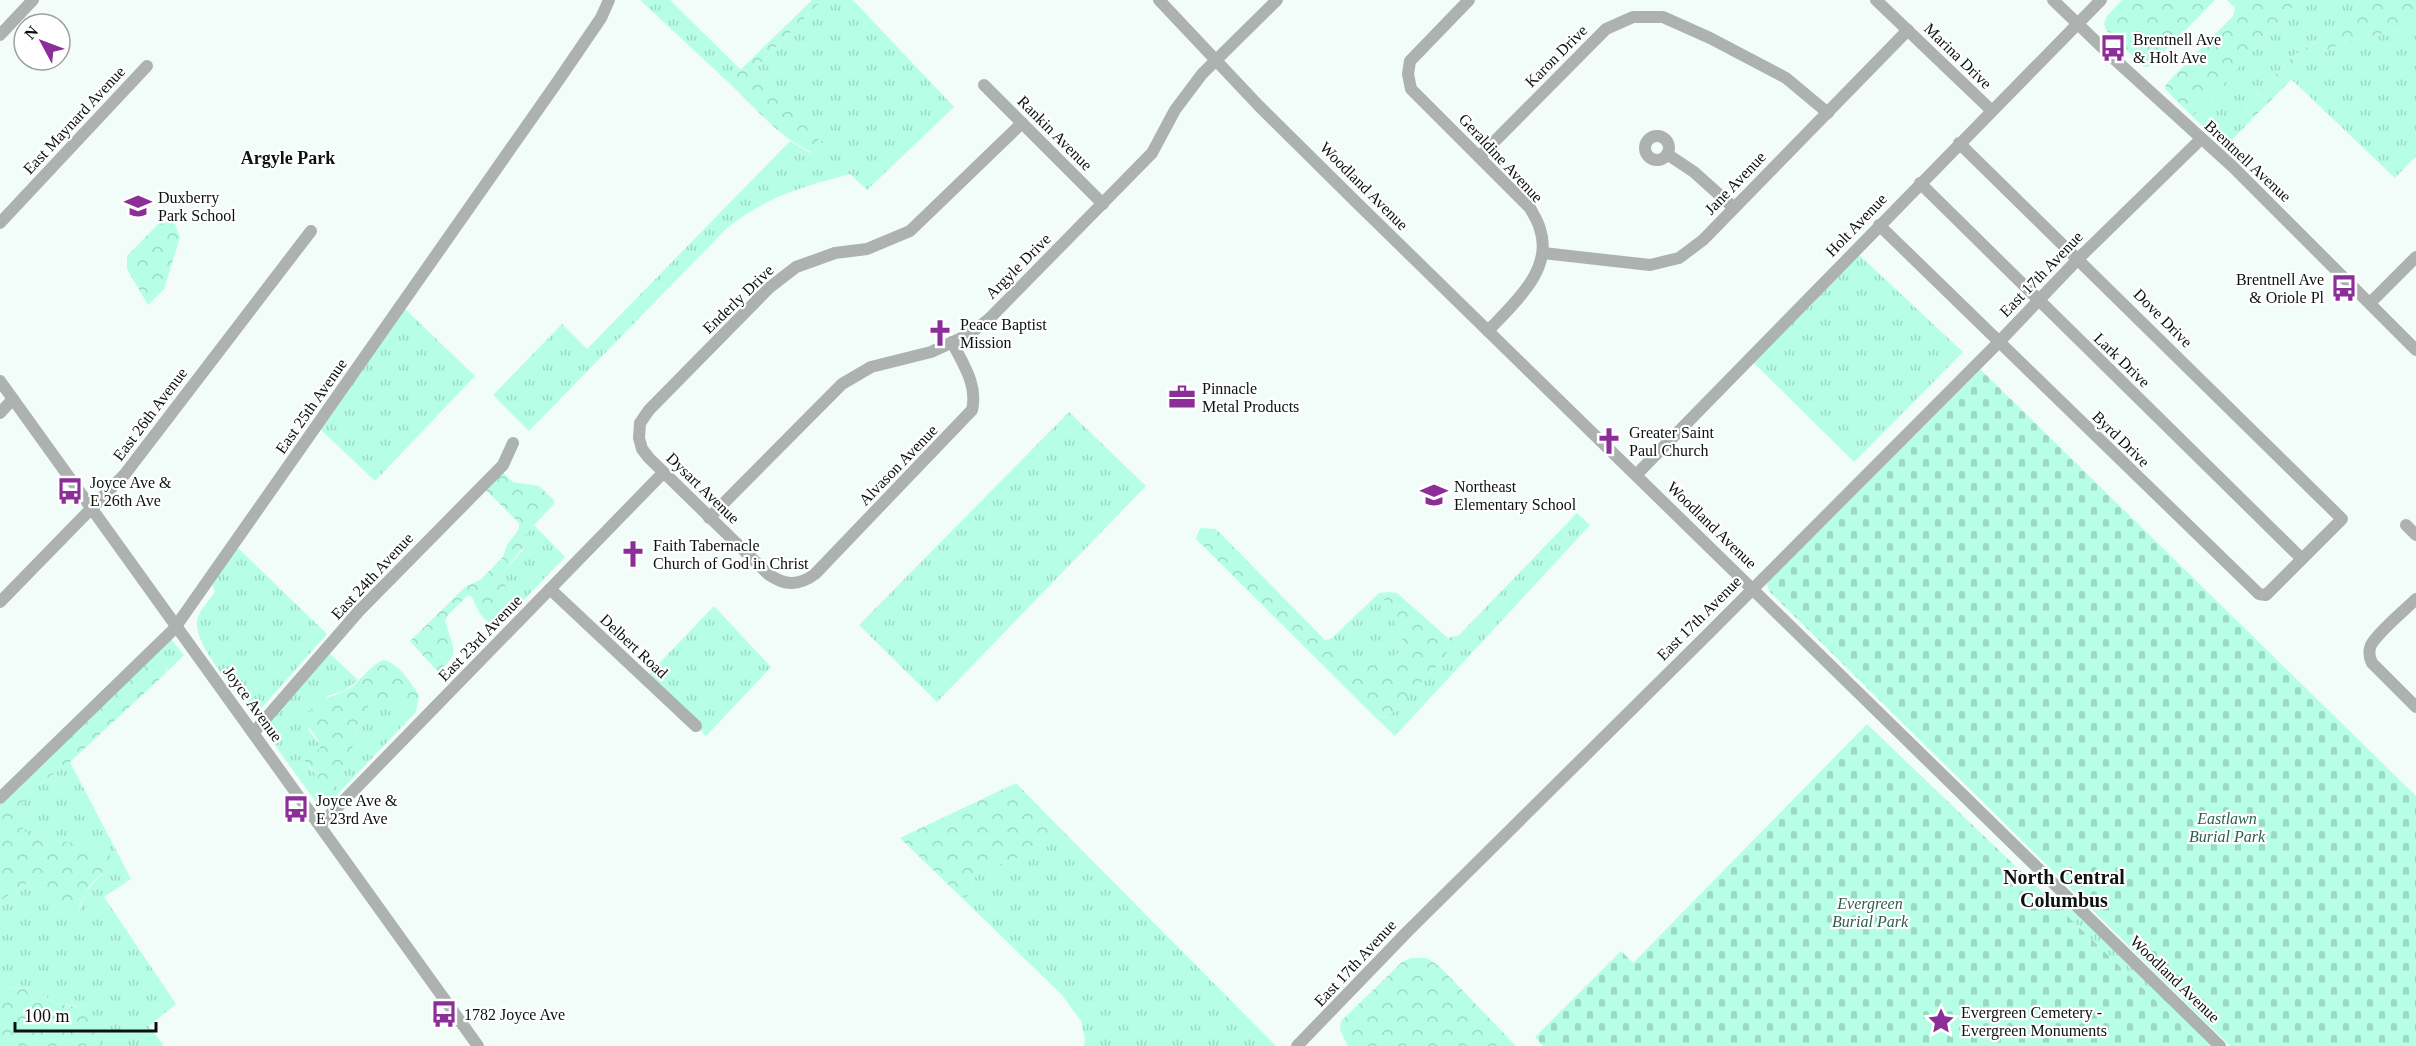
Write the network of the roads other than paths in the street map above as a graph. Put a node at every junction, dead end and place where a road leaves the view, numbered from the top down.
1 (33, 0) edge
2 (609, 0) edge
3 (1159, 0) edge
4 (1276, 0) edge
5 (1469, 0) edge
6 (1876, 0) edge
7 (2053, 0) edge
8 (2101, 0) edge
9 (2077, 24) junction
10 (1908, 30) junction
11 (0, 35) edge
12 (1216, 60) junction
13 (147, 66) dead end
14 (984, 86) dead end
15 (1991, 110) junction
16 (1828, 112) junction
17 (1022, 123) junction
18 (2201, 139) junction
19 (1959, 142) junction
20 (1667, 154) dead end
21 (1479, 157) junction
22 (1920, 183) junction
23 (1104, 204) junction
24 (1734, 208) junction
25 (0, 223) edge
26 (1879, 225) junction
27 (311, 231) dead end
28 (1543, 253) junction
29 (2416, 257) edge
30 (2079, 258) junction
31 (2039, 302) junction
32 (2370, 303) junction
33 (1488, 331) junction
34 (952, 342) junction
35 (1998, 342) junction
36 (2416, 350) edge
37 (0, 381) edge
38 (13, 399) junction
39 (0, 413) edge
40 (513, 443) dead end
41 (649, 458) joint
42 (663, 473) junction
43 (1636, 475) junction
44 (92, 509) junction
45 (709, 518) junction
46 (2342, 519) joint
47 (2406, 525) dead end
48 (2416, 535) edge
49 (2302, 559) junction
50 (790, 584) joint
51 (1753, 587) junction
52 (550, 590) junction
53 (2416, 599) edge
54 (0, 602) edge
55 (176, 626) junction
56 (2416, 707) edge
57 (696, 726) dead end
58 (254, 732) junction
59 (0, 798) edge
60 (320, 825) junction
61 (478, 1046) edge
62 (1298, 1046) edge
63 (2220, 1046) edge

1 - 11 street
2 - 55 street, East 25th Avenue
3 - 12 street, Woodland Avenue
4 - 12 street, Argyle Drive
5 - 21 street, Geraldine Avenue
6 - 10 street, Marina Drive
7 - 9 street, Brentnell Avenue
8 - 9 street, Holt Avenue
9 - 15 street, Holt Avenue
9 - 18 street, Brentnell Avenue
10 - 15 street, Marina Drive
10 - 16 street, Jane Avenue
12 - 23 street, Argyle Drive
12 - 33 street, Woodland Avenue
13 - 25 street, East Maynard Avenue
14 - 17 street, Rankin Avenue
15 - 19 street, Holt Avenue
16 - 21 street, Karon Drive
16 - 24 street, Jane Avenue
17 - 23 street, Rankin Avenue
17 - 41 street, Enderly Drive
18 - 30 street, East 17th Avenue
18 - 32 street, Brentnell Avenue
19 - 22 street, Holt Avenue
19 - 30 street, Dove Drive
20 - 24 street
21 - 28 street, Geraldine Avenue
22 - 26 street, Holt Avenue
22 - 31 street, Lark Drive
23 - 34 street, Argyle Drive
24 - 28 street, Jane Avenue
26 - 35 street, Byrd Drive
26 - 43 street, Holt Avenue
27 - 44 street, East 26th Avenue
28 - 33 street
29 - 32 street
30 - 31 street, East 17th Avenue
30 - 46 street, Dove Drive
31 - 35 street, East 17th Avenue
31 - 49 street, Lark Drive
32 - 36 street, Brentnell Avenue
33 - 43 street, Woodland Avenue
34 - 45 street, Argyle Drive
34 - 50 street, Alvason Avenue
35 - 49 street, Byrd Drive
35 - 51 street, East 17th Avenue
37 - 38 street, Joyce Avenue
38 - 39 street
38 - 44 street, Joyce Avenue
40 - 58 street, East 24th Avenue
41 - 42 street, Dysart Avenue
42 - 45 street, Dysart Avenue
42 - 52 street, East 23rd Avenue
43 - 51 street, Woodland Avenue
44 - 54 street, East 26th Avenue
44 - 55 street, Joyce Avenue
45 - 50 street, Dysart Avenue
46 - 49 street, Byrd Drive
47 - 48 street
51 - 62 street, East 17th Avenue
51 - 63 street, Woodland Avenue
52 - 57 street, Delbert Road
52 - 60 street, East 23rd Avenue
53 - 56 street
55 - 58 street, Joyce Avenue
55 - 59 street, East 25th Avenue
58 - 60 street, Joyce Avenue
60 - 61 street, Joyce Avenue

